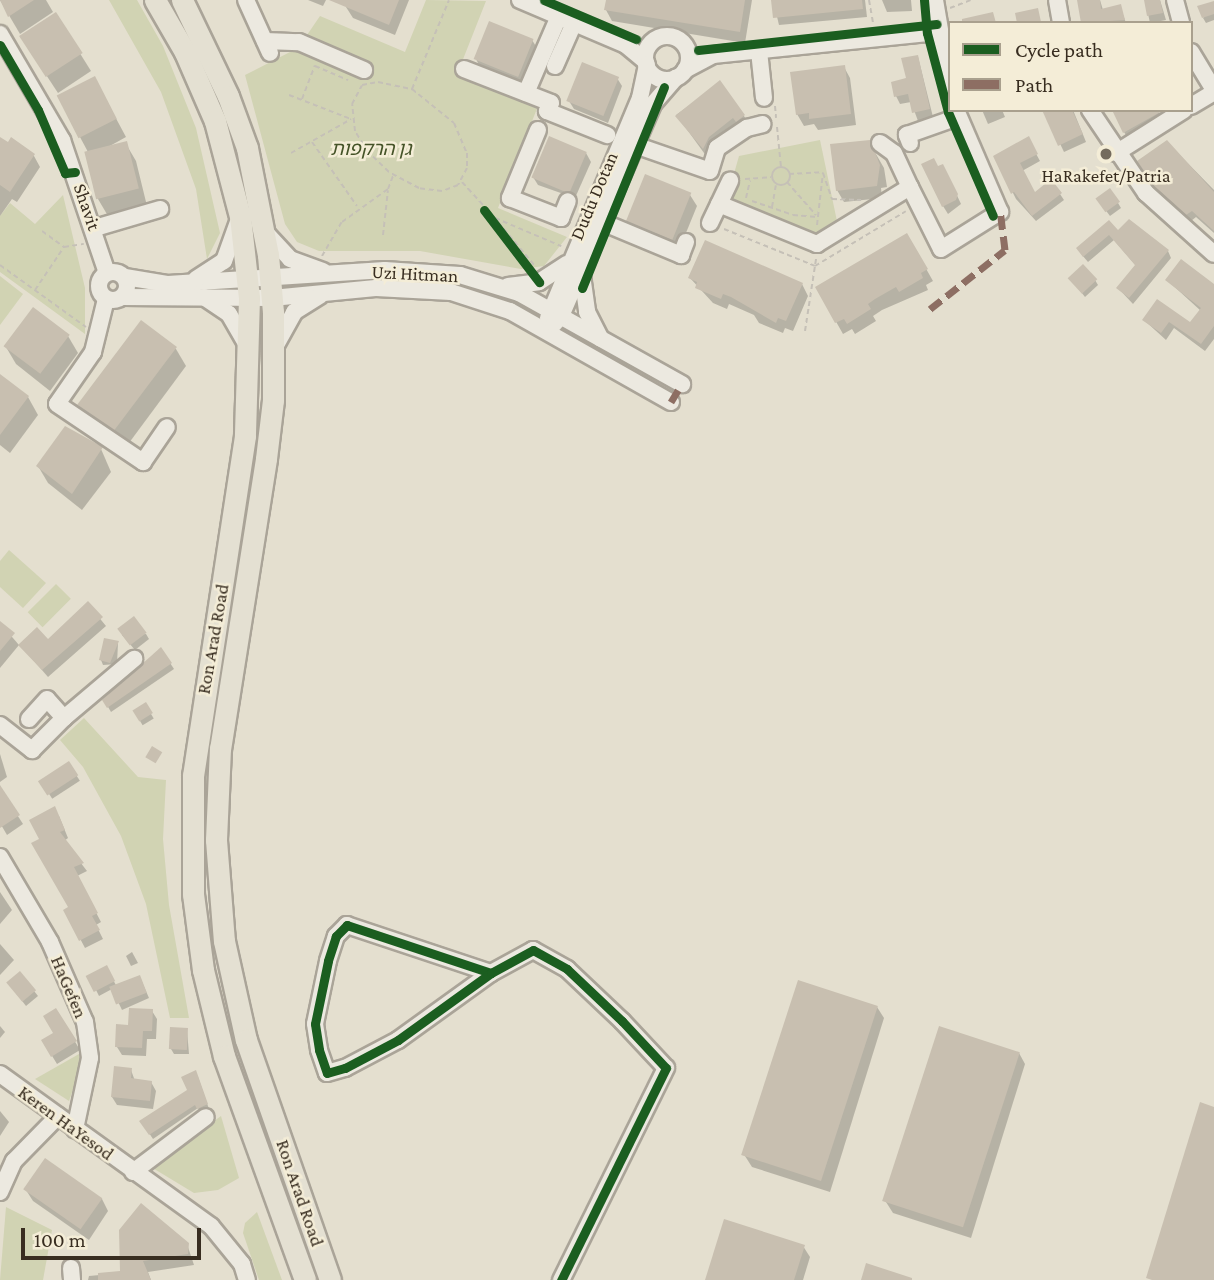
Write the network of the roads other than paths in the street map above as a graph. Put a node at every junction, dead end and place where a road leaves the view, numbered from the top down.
1 (155, 0) edge
2 (182, 0) edge
3 (246, 0) edge
4 (520, 0) edge
5 (1057, 0) edge
6 (1175, 0) edge
7 (935, 7) edge
8 (567, 20) junction
9 (1061, 21) edge
10 (1180, 21) edge
11 (938, 32) junction
12 (0, 34) edge
13 (601, 34) junction
14 (660, 37) junction
15 (684, 43) junction
16 (759, 51) junction
17 (713, 55) junction
18 (1193, 55) edge
19 (646, 64) junction
20 (555, 66) dead end
21 (464, 69) dead end
22 (681, 74) junction
23 (363, 78) road end
24 (948, 80) edge
25 (1214, 91) edge
26 (526, 93) junction
27 (769, 101) road end
28 (1193, 105) edge
29 (1091, 112) edge
30 (1181, 112) edge
31 (957, 114) edge
32 (763, 124) dead end
33 (538, 130) dead end
34 (607, 135) dead end
35 (880, 143) dead end
36 (910, 143) dead end
37 (635, 145) junction
38 (1116, 153) junction
39 (730, 181) road end
40 (910, 187) junction
41 (568, 201) dead end
42 (719, 204) junction
43 (160, 209) dead end
44 (240, 216) junction
45 (602, 222) junction
46 (710, 223) dead end
47 (264, 230) junction
48 (97, 235) junction
49 (686, 242) dead end
50 (1214, 254) edge
51 (576, 258) junction
52 (347, 272) junction
53 (107, 273) junction
54 (125, 277) junction
55 (499, 285) junction
56 (194, 288) junction
57 (249, 289) junction
58 (271, 289) junction
59 (336, 291) junction
60 (114, 298) junction
61 (555, 313) junction
62 (547, 331) junction
63 (603, 341) junction
64 (248, 352) junction
65 (274, 354) junction
66 (681, 384) dead end
67 (671, 402) dead end
68 (167, 427) dead end
69 (134, 659) dead end
70 (64, 718) junction
71 (29, 719) dead end
72 (0, 725) edge
73 (0, 856) edge
74 (491, 973) junction
75 (0, 1074) edge
76 (58, 1116) junction
77 (206, 1117) dead end
78 (75, 1129) junction
79 (133, 1172) junction
80 (0, 1192) edge
81 (247, 1280) edge
82 (305, 1280) edge
83 (330, 1280) edge
84 (561, 1280) edge

1 - 44 main road, Ron Arad Road
2 - 47 main road, Ron Arad Road
3 - 23 street
4 - 8 street
5 - 9 street
6 - 10 street
7 - 11 street
8 - 13 street
8 - 20 street
8 - 26 street
11 - 16 street
11 - 24 street
12 - 48 street, Shavit
13 - 14 street
13 - 19 street
14 - 15 street
14 - 19 street
15 - 17 street
15 - 22 street
16 - 17 street
16 - 27 street
17 - 22 street
18 - 25 street
19 - 22 street
19 - 51 street, Dudu Dotan
21 - 26 street
22 - 37 street, Dudu Dotan
25 - 28 street
26 - 34 street
29 - 38 street
30 - 38 street
31 - 36 street
31 - 40 street
32 - 37 street
33 - 41 street
35 - 40 street
37 - 45 street, Dudu Dotan
38 - 50 street
39 - 42 street
40 - 42 street
42 - 46 street
43 - 48 street
44 - 56 street
44 - 57 main road, Ron Arad Road
45 - 49 street
45 - 51 street, Dudu Dotan
47 - 52 street
47 - 58 main road, Ron Arad Road
48 - 53 street, Shavit
51 - 55 street
51 - 61 street, Dudu Dotan
51 - 63 street
52 - 55 street, Uzi Hitman
52 - 58 street, Uzi Hitman
53 - 54 street
53 - 60 street, Shavit
54 - 56 street
54 - 60 street
55 - 61 street, Uzi Hitman
56 - 57 street, Uzi Hitman
56 - 60 street
56 - 64 street
57 - 58 street, Uzi Hitman
57 - 64 main road, Ron Arad Road
58 - 59 street, Uzi Hitman
58 - 65 main road, Ron Arad Road
59 - 62 street, Uzi Hitman
59 - 65 street
60 - 68 street
61 - 62 street, Dudu Dotan
61 - 63 street, Uzi Hitman
62 - 67 street, Uzi Hitman
63 - 66 street, Uzi Hitman
64 - 82 main road, Ron Arad Road
65 - 83 main road, Ron Arad Road
69 - 70 street
70 - 71 street
70 - 72 street
73 - 78 street, HaGefen
74 - 74 street
74 - 84 street
75 - 76 street, Keren HaYesod
76 - 78 street, Keren HaYesod
76 - 80 street
77 - 79 street
78 - 79 street, Keren HaYesod
79 - 81 street, Keren HaYesod

